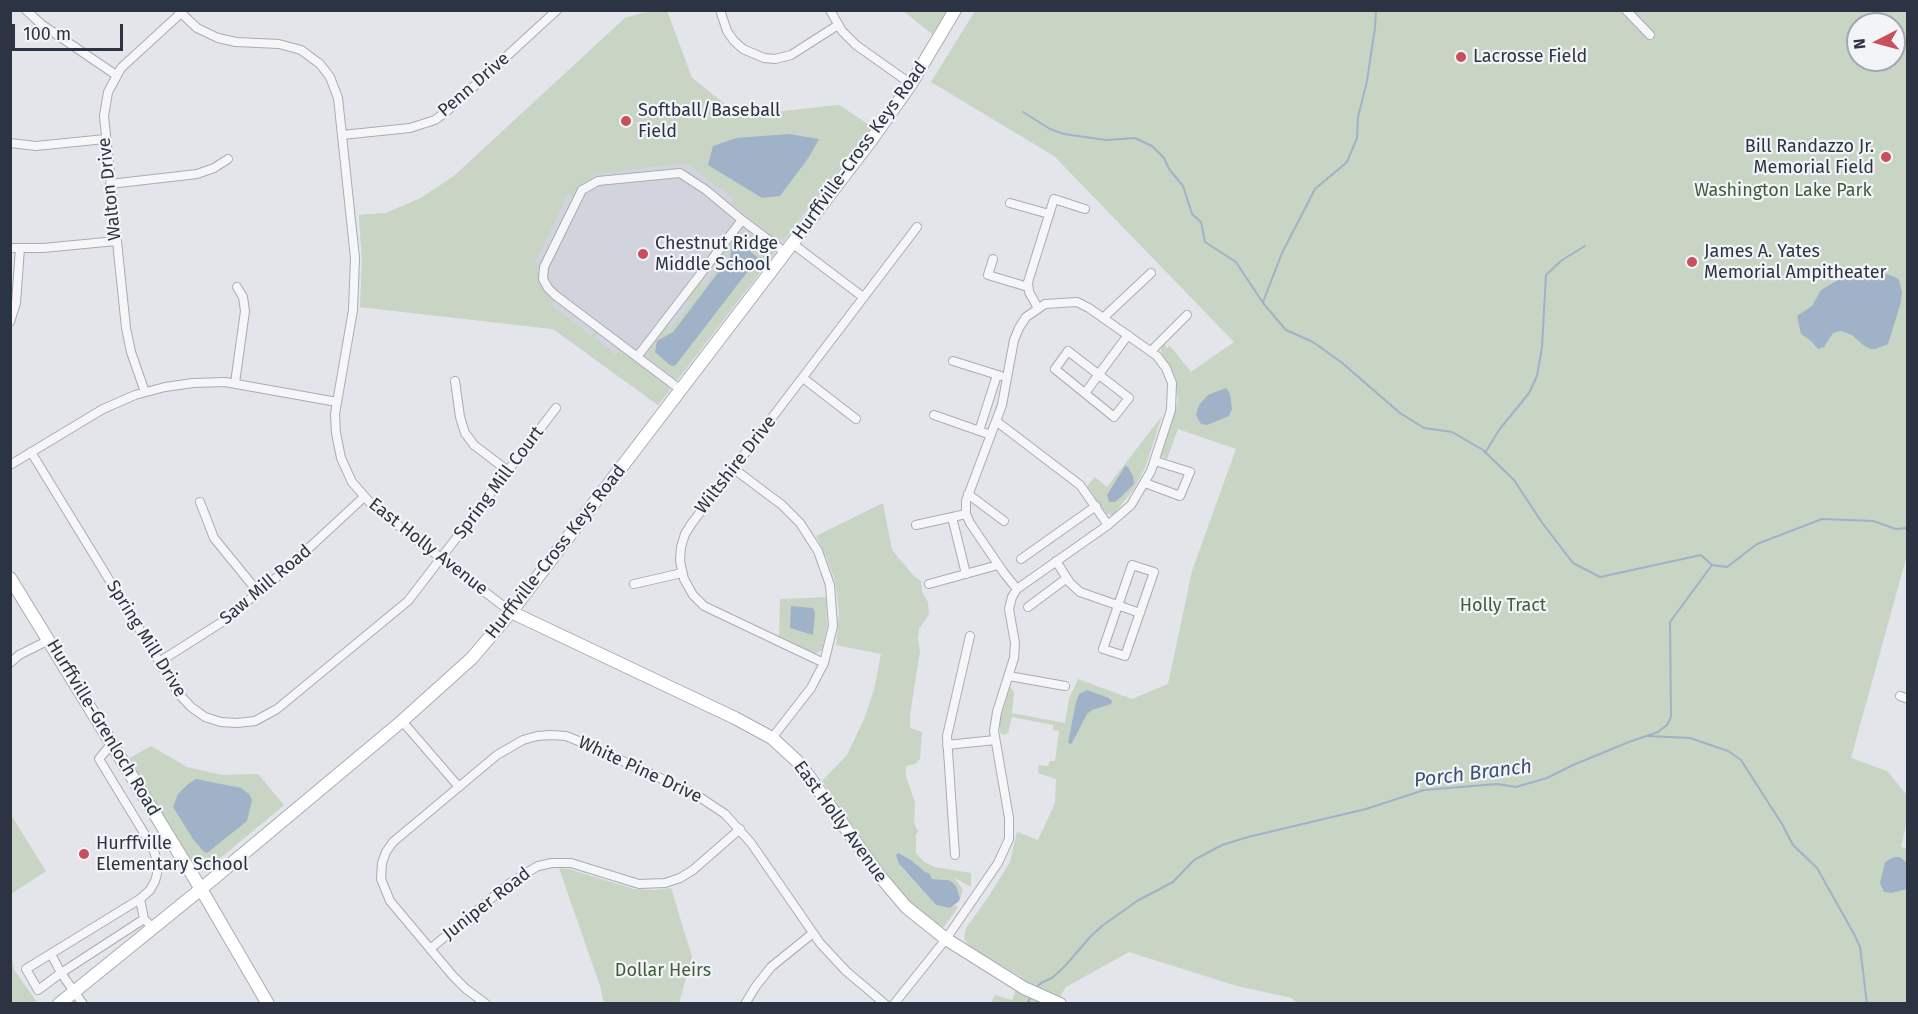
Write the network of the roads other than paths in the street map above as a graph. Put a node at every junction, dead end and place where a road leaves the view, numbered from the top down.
1 (26, 10) edge
2 (557, 10) edge
3 (720, 10) edge
4 (830, 10) edge
5 (955, 10) edge
6 (1626, 10) edge
7 (179, 12) edge
8 (838, 25) junction
9 (1650, 36) dead end
10 (116, 75) junction
11 (911, 84) junction
12 (342, 135) junction
13 (105, 139) junction
14 (10, 143) edge
15 (228, 159) dead end
16 (110, 184) junction
17 (1010, 203) dead end
18 (1084, 209) dead end
19 (1049, 214) junction
20 (742, 220) junction
21 (917, 227) dead end
22 (116, 240) junction
23 (15, 248) edge
24 (789, 248) junction
25 (993, 259) dead end
26 (1150, 273) dead end
27 (237, 287) dead end
28 (1028, 287) junction
29 (863, 297) junction
30 (1038, 308) junction
31 (1187, 315) dead end
32 (1103, 318) junction
33 (10, 322) edge
34 (1128, 335) junction
35 (1151, 351) junction
36 (637, 357) junction
37 (953, 361) dead end
38 (1099, 374) junction
39 (996, 375) junction
40 (803, 378) junction
41 (1008, 378) junction
42 (455, 381) dead end
43 (235, 383) junction
44 (681, 390) junction
45 (145, 392) junction
46 (1084, 393) junction
47 (337, 402) junction
48 (556, 408) dead end
49 (934, 414) dead end
50 (856, 419) dead end
51 (996, 421) junction
52 (979, 431) junction
53 (991, 435) junction
54 (32, 452) junction
55 (1155, 460) junction
56 (10, 465) edge
57 (734, 469) junction
58 (508, 471) junction
59 (1145, 483) junction
60 (968, 494) junction
61 (364, 497) junction
62 (200, 502) dead end
63 (1096, 506) junction
64 (966, 514) junction
65 (952, 517) junction
66 (1004, 521) dead end
67 (916, 525) dead end
68 (1108, 525) junction
69 (441, 558) junction
70 (1021, 559) dead end
71 (1056, 561) junction
72 (998, 565) junction
73 (682, 573) junction
74 (966, 574) junction
75 (10, 578) edge
76 (1067, 578) junction
77 (634, 584) dead end
78 (929, 584) dead end
79 (1017, 589) junction
80 (258, 592) junction
81 (1118, 606) junction
82 (1028, 607) dead end
83 (512, 612) junction
84 (1140, 613) junction
85 (970, 636) dead end
86 (49, 640) junction
87 (159, 662) junction
88 (10, 663) edge
89 (824, 663) junction
90 (1009, 676) junction
91 (1065, 686) dead end
92 (402, 721) junction
93 (772, 738) junction
94 (995, 740) junction
95 (112, 743) junction
96 (947, 745) junction
97 (459, 787) junction
98 (740, 829) junction
99 (955, 855) dead end
100 (201, 889) junction
101 (140, 899) junction
102 (148, 923) junction
103 (813, 933) junction
104 (946, 939) junction
105 (430, 949) junction
106 (51, 954) junction
107 (61, 973) junction
108 (73, 992) junction
109 (59, 1004) edge
110 (83, 1004) edge
111 (268, 1004) edge
112 (486, 1004) edge
113 (745, 1004) edge
114 (885, 1004) edge
115 (894, 1004) edge
116 (1060, 1004) edge

1 - 10 street
2 - 12 street, Penn Drive
3 - 8 street
4 - 8 street
5 - 11 main road, Hurffville-Cross Keys Road
6 - 9 street
7 - 10 street, Walton Drive
7 - 12 street, East Holly Avenue
8 - 11 street
10 - 13 street, Walton Drive
11 - 24 main road, Hurffville-Cross Keys Road
12 - 47 street, East Holly Avenue
13 - 14 street
13 - 16 street, Walton Drive
15 - 16 street
16 - 22 street, Walton Drive
17 - 19 street
18 - 19 street
19 - 28 street
20 - 24 street
20 - 36 street
20 - 36 street
21 - 29 street, Wiltshire Drive
22 - 23 street
22 - 45 street, Walton Drive
23 - 33 street
24 - 29 street
24 - 44 main road, Hurffville-Cross Keys Road
25 - 28 street
26 - 32 street
27 - 43 street
28 - 30 street
29 - 40 street, Wiltshire Drive
30 - 32 street
30 - 41 street
31 - 35 street
32 - 34 street
34 - 35 street
34 - 38 street
35 - 55 street
36 - 44 street
37 - 39 street
38 - 46 street
38 - 46 street
38 - 46 street
39 - 41 street
39 - 52 street
40 - 50 street
40 - 57 street, Wiltshire Drive
41 - 51 street
42 - 58 street
43 - 45 street
43 - 47 street
44 - 83 main road, Hurffville-Cross Keys Road
45 - 54 street
47 - 61 street, East Holly Avenue
48 - 58 street, Spring Mill Court
49 - 52 street
51 - 53 street
51 - 63 street
52 - 53 street
53 - 60 street
54 - 56 street
54 - 87 street, Spring Mill Drive
55 - 59 street
55 - 59 street
57 - 73 street, Wiltshire Drive
57 - 89 street
58 - 69 street, Spring Mill Court
59 - 68 street
60 - 64 street
60 - 66 street
61 - 69 street, East Holly Avenue
61 - 80 street, Saw Mill Road
62 - 80 street
63 - 68 street
63 - 70 street
64 - 65 street
64 - 72 street
65 - 67 street
65 - 74 street
68 - 71 street
69 - 83 street, East Holly Avenue
69 - 87 street, Spring Mill Drive
71 - 76 street
71 - 79 street
72 - 74 street
72 - 79 street
73 - 77 street
73 - 89 street
74 - 78 street
75 - 86 main road, Hurffville-Grenloch Road
76 - 81 street
76 - 82 street
79 - 90 street
80 - 87 street, Saw Mill Road
81 - 84 street
81 - 84 street
81 - 84 street
83 - 92 main road, Hurffville-Cross Keys Road
83 - 93 main road, East Holly Avenue
85 - 96 street
86 - 88 street
86 - 95 main road, Hurffville-Grenloch Road
89 - 93 street
90 - 91 street
90 - 94 street
92 - 97 street
92 - 100 main road, Hurffville-Cross Keys Road
93 - 104 main road, East Holly Avenue
94 - 96 street
94 - 104 street
95 - 100 main road, Hurffville-Grenloch Road
95 - 101 street
96 - 99 street
97 - 98 street, White Pine Drive
97 - 105 street, White Pine Drive
98 - 103 street, White Pine Drive
98 - 105 street, Juniper Road
100 - 102 main road, Hurffville-Cross Keys Road
100 - 111 main road, Hurffville-Grenloch Road
101 - 102 street
101 - 106 street
102 - 107 street
102 - 108 main road, Hurffville-Cross Keys Road
103 - 113 street
103 - 114 street, White Pine Drive
104 - 115 street
104 - 116 main road, East Holly Avenue
105 - 112 street, White Pine Drive
106 - 107 street
106 - 107 street
107 - 108 street
108 - 109 main road, Hurffville-Cross Keys Road
108 - 110 street

